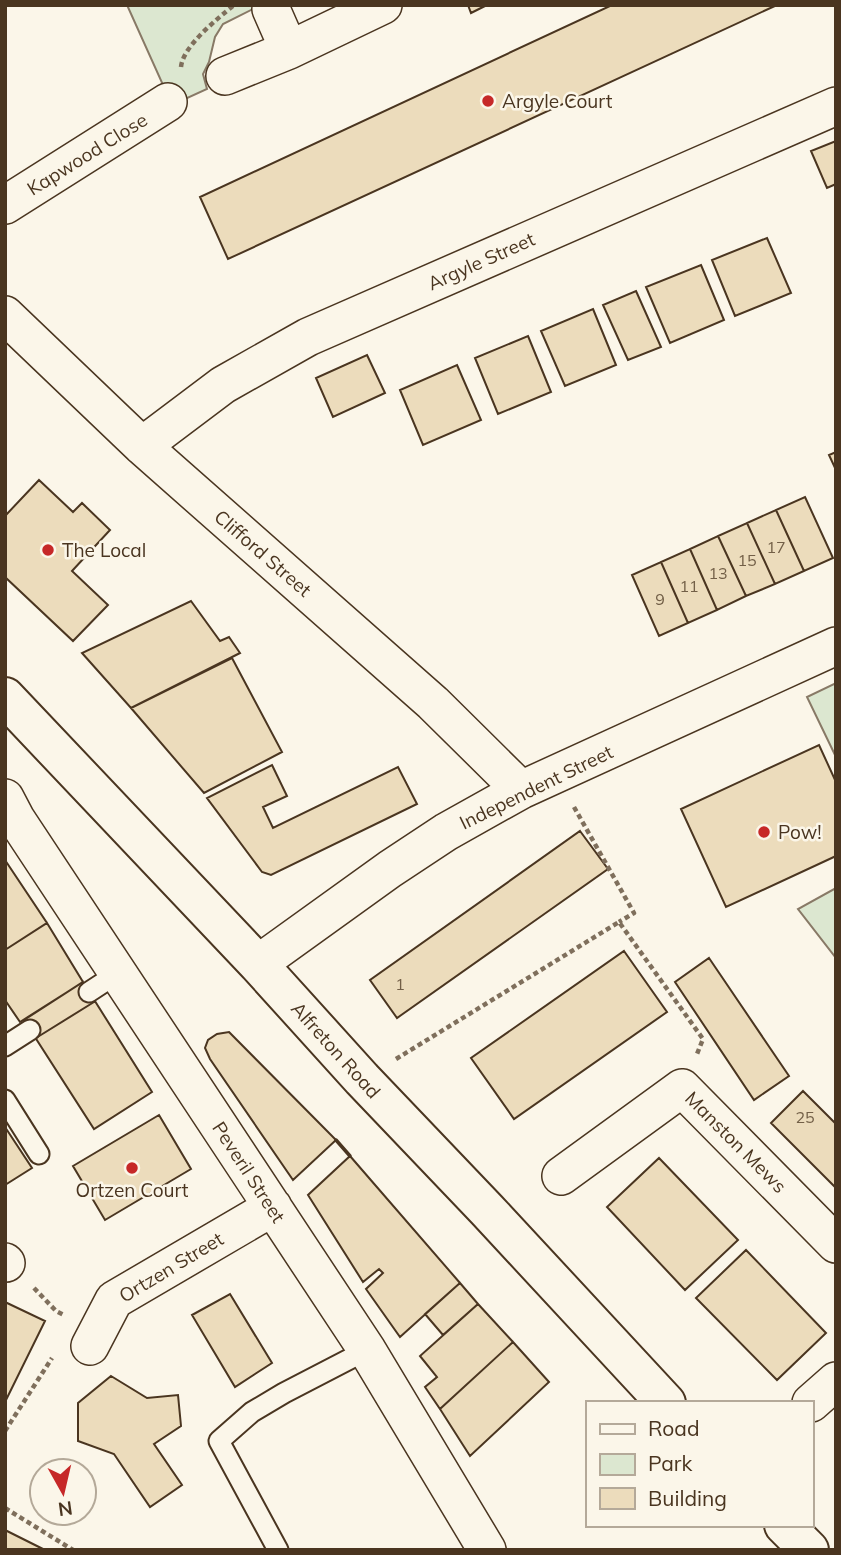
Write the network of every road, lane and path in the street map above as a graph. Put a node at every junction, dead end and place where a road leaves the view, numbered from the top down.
1 (383, 5) edge
2 (271, 9) dead end
3 (289, 50) junction
4 (225, 76) dead end
5 (168, 102) dead end
6 (836, 106) edge
7 (5, 205) edge
8 (5, 315) edge
9 (142, 446) junction
10 (836, 646) edge
11 (5, 697) edge
12 (556, 775) junction
13 (521, 790) junction
14 (9, 814) edge
15 (619, 922) junction
16 (258, 964) junction
17 (30, 1030) dead end
18 (5, 1046) edge
19 (362, 1079) junction
20 (682, 1088) junction
21 (5, 1100) edge
22 (39, 1154) dead end
23 (561, 1176) dead end
24 (272, 1207) junction
25 (836, 1244) edge
26 (15, 1270) edge
27 (56, 1311) dead end
28 (74, 1347) joint
29 (367, 1350) junction
30 (836, 1381) edge
31 (664, 1401) edge
32 (813, 1401) edge
33 (5, 1431) edge
34 (5, 1508) edge
35 (786, 1527) edge
36 (73, 1550) edge
37 (278, 1550) edge
38 (487, 1550) edge
39 (809, 1550) edge

1 - 3 street
2 - 3 street
3 - 4 street
5 - 7 street, Kapwood Close
6 - 9 street, Argyle Street
8 - 9 street, Clifford Street
9 - 13 street, Clifford Street
10 - 12 street, Independent Street
11 - 16 main road, Alfreton Road
12 - 13 street, Independent Street
12 - 15 path
13 - 16 street, Independent Street
14 - 24 street, Peveril Street
15 - 19 path
15 - 20 path
16 - 19 main road, Alfreton Road
17 - 18 lane
19 - 31 main road, Alfreton Road
20 - 23 street, Manston Mews
20 - 25 street, Manston Mews
21 - 22 lane
24 - 28 street, Ortzen Street
24 - 29 street, Peveril Street
26 - 27 path
28 - 33 path
29 - 37 lane
29 - 38 street, Peveril Street
30 - 32 street
34 - 36 path
35 - 39 main road

